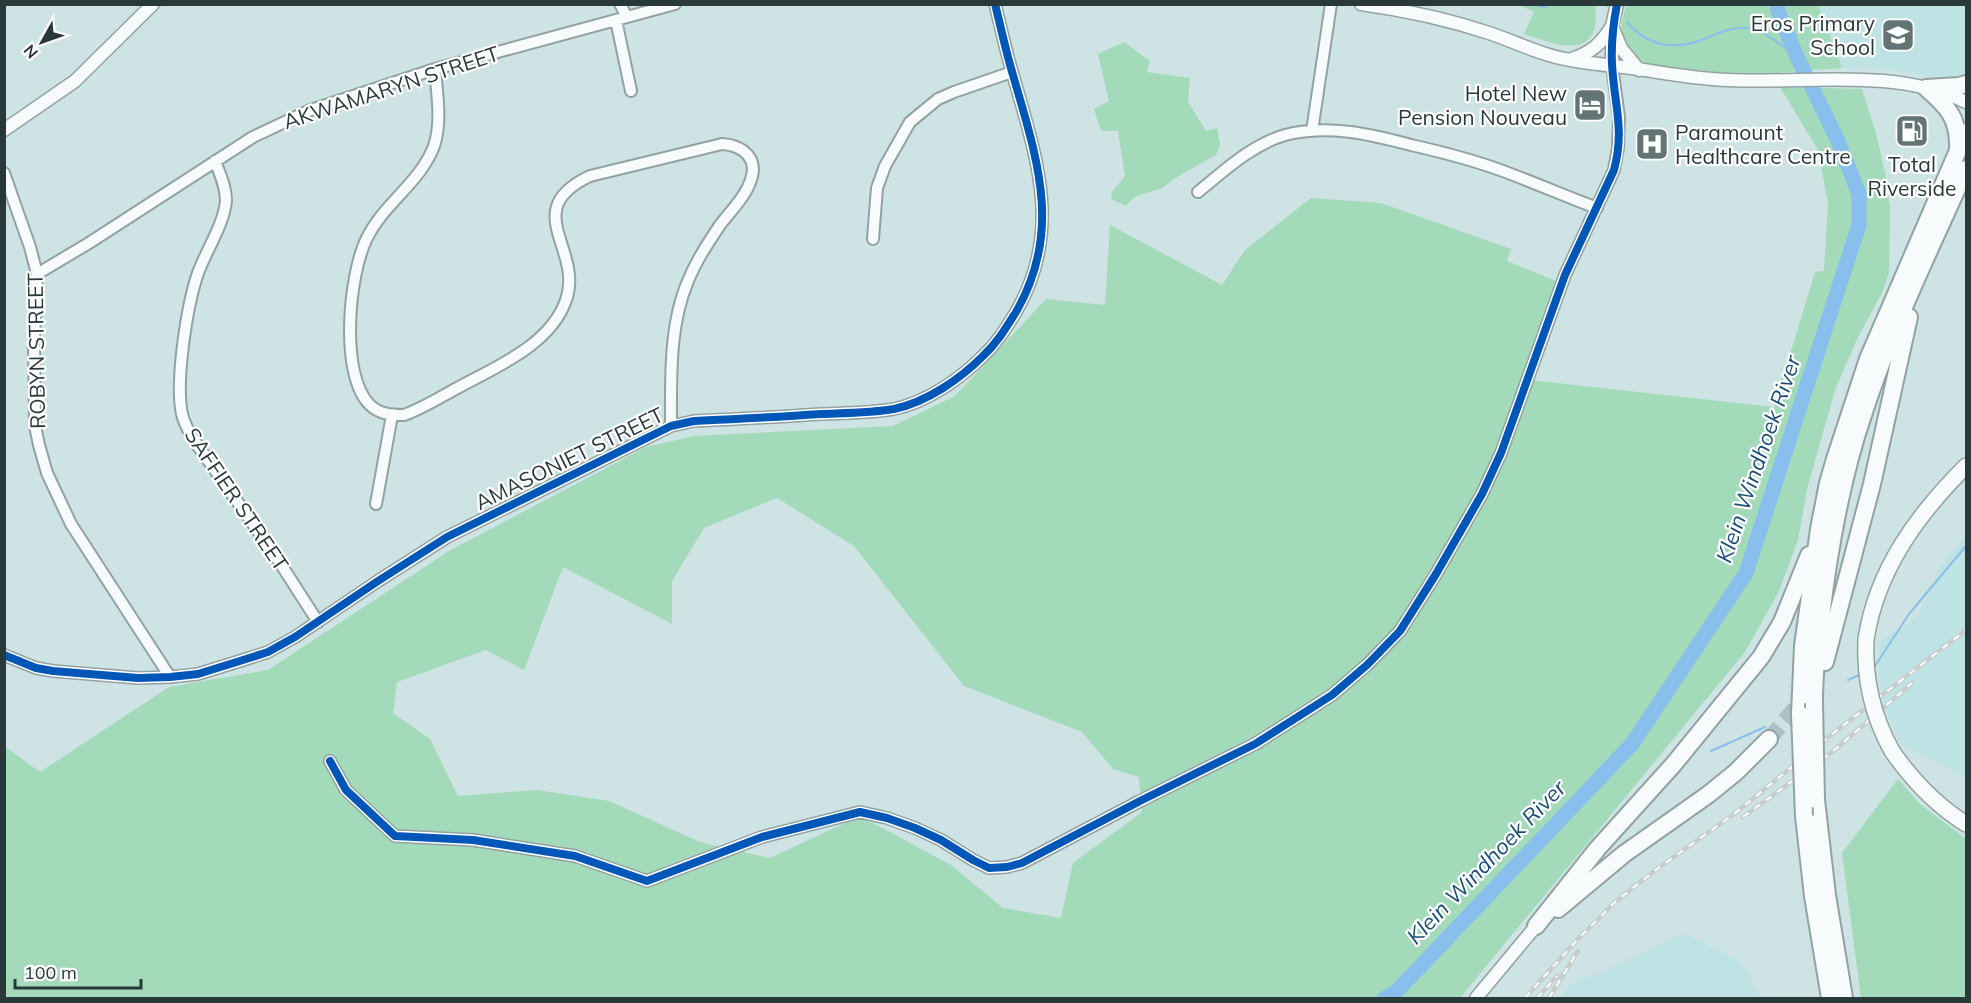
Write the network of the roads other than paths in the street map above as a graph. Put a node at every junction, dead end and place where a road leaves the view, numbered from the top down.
1 (153, 4) edge
2 (620, 4) edge
3 (675, 4) edge
4 (995, 4) edge
5 (1330, 4) edge
6 (1361, 4) edge
7 (1617, 4) edge
8 (621, 19) junction
9 (1612, 26) junction
10 (1569, 60) junction
11 (1612, 66) junction
12 (435, 69) junction
13 (1639, 69) junction
14 (1012, 72) junction
15 (1966, 84) edge
16 (1926, 88) junction
17 (631, 90) dead end
18 (1966, 102) edge
19 (4, 130) edge
20 (1312, 131) junction
21 (1966, 132) edge
22 (215, 161) junction
23 (1961, 162) edge
24 (4, 173) edge
25 (1198, 192) dead end
26 (1596, 208) junction
27 (873, 239) dead end
28 (37, 274) junction
29 (1915, 283) junction
30 (392, 415) junction
31 (671, 426) junction
32 (1966, 466) edge
33 (376, 504) dead end
34 (1819, 529) junction
35 (318, 622) junction
36 (1810, 645) junction
37 (4, 655) edge
38 (1825, 663) dead end
39 (170, 677) junction
40 (1769, 739) tunnel mouth
41 (330, 761) dead end
42 (1966, 824) edge
43 (1536, 926) junction
44 (1476, 999) edge
45 (1830, 999) edge
46 (1844, 999) edge

1 - 19 street
2 - 8 street
3 - 8 street, AKWAMARYN STREET
4 - 14 street, AMASONIET STREET
5 - 20 street
6 - 10 street
7 - 9 street
8 - 12 street, AKWAMARYN STREET
8 - 17 street
9 - 10 street
9 - 11 street
9 - 13 street
10 - 11 street
11 - 13 street
11 - 26 street
12 - 22 street, AKWAMARYN STREET
12 - 30 street
13 - 16 street
14 - 27 street
14 - 31 street, AMASONIET STREET
15 - 16 main road
16 - 18 street
16 - 23 main road
20 - 25 street
20 - 26 street
21 - 23 main road
22 - 28 street, AKWAMARYN STREET
22 - 35 street, SAFFIER STREET
23 - 29 main road
23 - 34 main road
24 - 28 street, ROBYN STREET
26 - 41 street
28 - 39 street, ROBYN STREET
29 - 36 main road
29 - 38 main road
30 - 31 street
30 - 33 street
31 - 35 street, AMASONIET STREET
32 - 42 main road, bridge
34 - 36 main road
34 - 43 main road
35 - 39 street, AMASONIET STREET
36 - 45 main road, bridge
36 - 46 main road, bridge
37 - 39 street, AMASONIET STREET
40 - 43 main road
43 - 44 street

